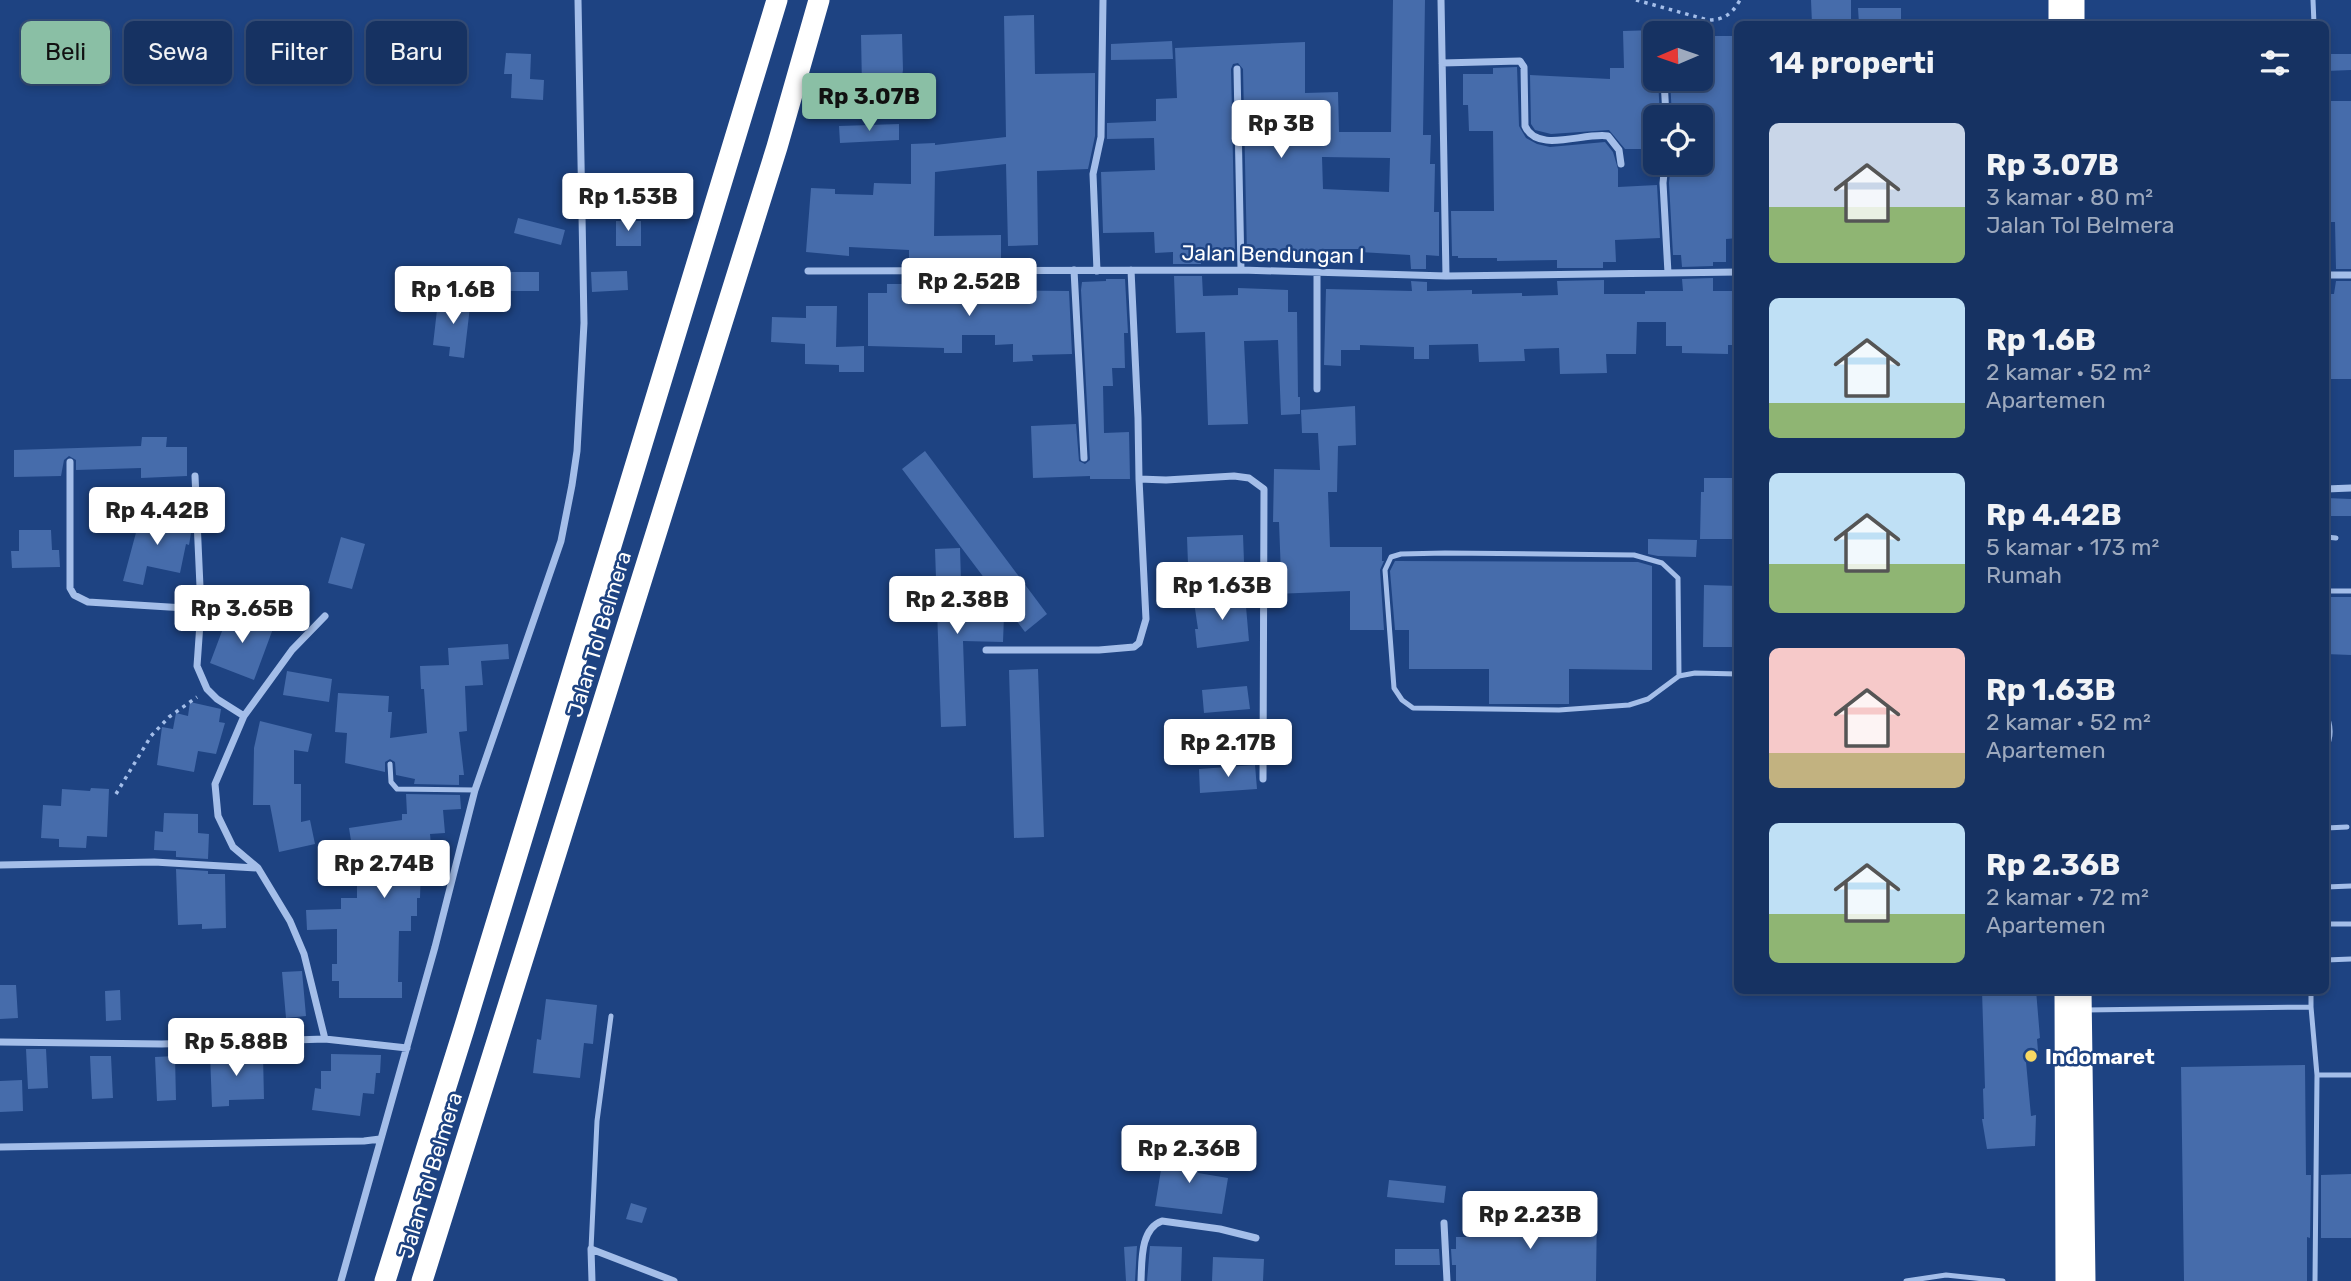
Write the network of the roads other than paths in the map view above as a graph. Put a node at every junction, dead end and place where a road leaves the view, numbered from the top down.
1 (578, 0) edge
2 (777, 0) edge
3 (820, 0) edge
4 (1103, 0) edge
5 (1441, 0) edge
6 (2059, 0) edge
7 (2074, 0) edge
8 (2313, 0) edge
9 (2059, 21) edge
10 (2074, 21) edge
11 (2314, 21) edge
12 (1442, 63) junction
13 (1237, 69) dead end
14 (1621, 164) dead end
15 (1664, 175) edge
16 (1074, 270) junction
17 (1130, 270) junction
18 (1241, 270) junction
19 (808, 271) dead end
20 (1097, 271) junction
21 (1317, 272) junction
22 (1734, 272) edge
23 (1668, 273) junction
24 (1446, 275) junction
25 (2329, 275) edge
26 (2351, 275) edge
27 (1317, 389) dead end
28 (1084, 458) dead end
29 (71, 462) dead end
30 (195, 476) dead end
31 (1139, 479) junction
32 (2351, 488) edge
33 (2329, 489) edge
34 (2329, 537) edge
35 (2336, 538) dead end
36 (2329, 591) edge
37 (2351, 591) edge
38 (201, 609) junction
39 (325, 616) dead end
40 (986, 650) dead end
41 (1734, 674) edge
42 (1679, 676) junction
43 (244, 716) junction
44 (2329, 726) edge
45 (2329, 743) edge
46 (390, 764) dead end
47 (1263, 779) dead end
48 (475, 790) junction
49 (2347, 827) dead end
50 (2329, 828) edge
51 (0, 865) edge
52 (257, 868) junction
53 (2351, 886) edge
54 (2329, 887) edge
55 (2329, 923) edge
56 (2351, 924) edge
57 (2351, 959) edge
58 (2329, 960) edge
59 (2311, 994) edge
60 (2076, 1004) edge
61 (2311, 1007) junction
62 (611, 1016) dead end
63 (325, 1038) junction
64 (0, 1042) edge
65 (407, 1048) junction
66 (2317, 1075) junction
67 (2351, 1075) edge
68 (380, 1139) junction
69 (0, 1147) edge
70 (1444, 1223) dead end
71 (1256, 1238) dead end
72 (592, 1249) junction
73 (341, 1281) edge
74 (385, 1281) edge
75 (422, 1281) edge
76 (592, 1281) edge
77 (674, 1281) edge
78 (1142, 1281) edge
79 (1447, 1281) edge
80 (1906, 1281) edge
81 (2003, 1281) edge
82 (2066, 1281) edge
83 (2085, 1281) edge
84 (2315, 1281) edge

1 - 48 street
2 - 74 highway, Jalan Tol Belmera
3 - 75 highway, Jalan Tol Belmera
4 - 20 street
5 - 12 street
6 - 9 highway
7 - 10 highway
8 - 11 lane
12 - 14 street
12 - 24 street
13 - 18 street
15 - 23 street
16 - 19 street, Jalan Bendungan I
16 - 20 street, Jalan Bendungan I
16 - 28 street
17 - 18 street, Jalan Bendungan I
17 - 20 street, Jalan Bendungan I
17 - 31 street
18 - 21 street, Jalan Bendungan I
21 - 24 street, Jalan Bendungan I
21 - 27 street
22 - 23 street, Jalan Bendungan I
23 - 24 street, Jalan Bendungan I
25 - 26 street
29 - 38 street
30 - 38 street
31 - 40 street
31 - 47 street
32 - 33 street
34 - 35 lane
36 - 37 lane
38 - 43 street
39 - 43 street
41 - 42 lane
42 - 42 lane
43 - 52 street
44 - 45 lane
46 - 48 lane
48 - 65 street
49 - 50 lane
51 - 52 street
52 - 63 street
53 - 54 lane
55 - 56 lane
57 - 58 lane
59 - 61 lane
60 - 61 lane
60 - 82 highway
60 - 83 highway
61 - 66 lane
62 - 72 lane
63 - 64 street
63 - 65 street
65 - 68 street
66 - 67 lane
66 - 84 lane
68 - 69 street
68 - 73 street
70 - 79 street
71 - 78 street
72 - 76 street
72 - 77 street
80 - 81 lane

